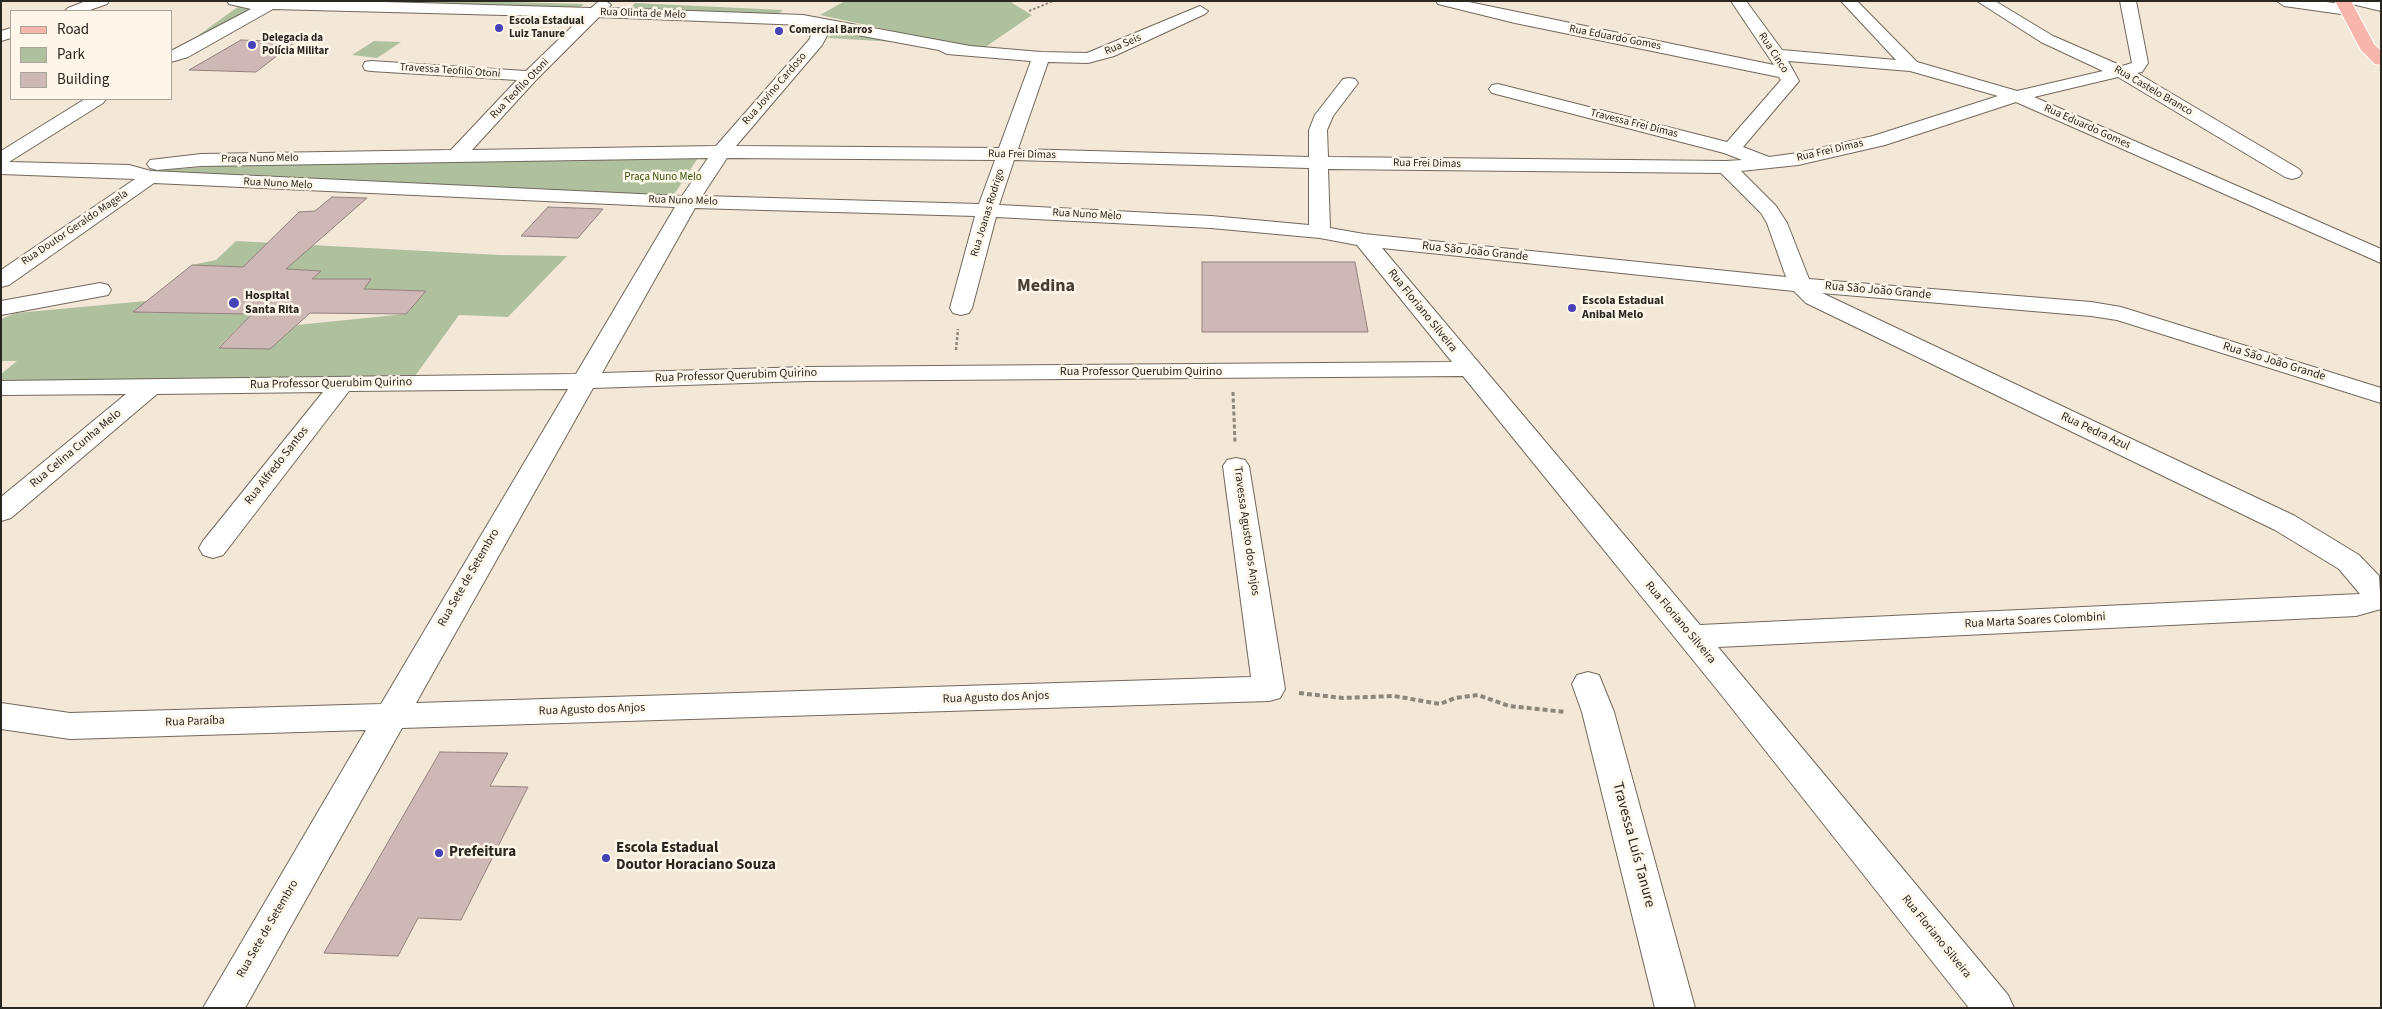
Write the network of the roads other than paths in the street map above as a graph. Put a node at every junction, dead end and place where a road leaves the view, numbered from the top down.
1 (102, 1) edge
2 (633, 1) edge
3 (1443, 1) edge
4 (1738, 1) edge
5 (1848, 1) edge
6 (1984, 1) edge
7 (2128, 1) edge
8 (2284, 1) edge
9 (238, 2) edge
10 (272, 3) edge
11 (2349, 4) edge
12 (602, 5) edge
13 (2381, 6) edge
14 (76, 10) edge
15 (791, 11) junction
16 (1200, 11) dead end
17 (620, 13) junction
18 (826, 23) junction
19 (816, 42) junction
20 (172, 47) edge
21 (2374, 48) edge
22 (966, 50) junction
23 (1776, 55) junction
24 (172, 57) edge
25 (1041, 58) junction
26 (2381, 60) edge
27 (371, 66) dead end
28 (1911, 66) junction
29 (2120, 71) junction
30 (1787, 73) junction
31 (530, 76) junction
32 (1349, 83) dead end
33 (1498, 89) dead end
34 (2017, 96) junction
35 (95, 100) edge
36 (721, 152) junction
37 (1006, 154) junction
38 (456, 156) junction
39 (1729, 158) junction
40 (1, 159) edge
41 (1320, 163) junction
42 (1, 168) edge
43 (129, 171) junction
44 (2292, 174) dead end
45 (150, 177) junction
46 (688, 202) junction
47 (987, 210) junction
48 (1320, 232) junction
49 (1364, 240) junction
50 (2381, 257) edge
51 (1, 280) edge
52 (1800, 285) junction
53 (100, 290) dead end
54 (1, 308) edge
55 (960, 308) road end
56 (1470, 369) junction
57 (583, 381) junction
58 (342, 384) junction
59 (151, 386) junction
60 (1, 388) edge
61 (2381, 396) edge
62 (1236, 466) road end
63 (1, 512) edge
64 (213, 548) dead end
65 (2377, 598) joint
66 (1691, 637) junction
67 (1269, 690) joint
68 (1593, 698) road end
69 (390, 716) junction
70 (4, 721) edge
71 (223, 1008) edge
72 (1675, 1008) edge
73 (1994, 1008) edge

1 - 14 street
2 - 12 street, Rua Olinta de Melo
2 - 15 street, Rua Olinta de Melo
2 - 17 street
3 - 30 street, Rua Eduardo Gomes
4 - 23 street, Rua Cinco
5 - 28 street
6 - 29 street, Rua Castelo Branco
7 - 29 street, Rua Frei Dimas
8 - 11 street
9 - 10 street, Rua Olinta de Melo
9 - 20 street
10 - 12 street, Rua Olinta de Melo
10 - 24 street
11 - 13 street
11 - 21 main road
12 - 17 street, Rua Olinta de Melo
12 - 31 street, Rua Teofilo Otoni
15 - 17 street, Rua Olinta de Melo
15 - 18 street, Rua Olinta de Melo
16 - 25 street, Rua Seis
18 - 19 street, Rua Jovino Cardoso
18 - 22 street, Rua Olinta de Melo
19 - 22 street, Rua Olinta de Melo
19 - 36 street, Rua Jovino Cardoso
21 - 26 main road
22 - 25 street, Rua Olinta de Melo
23 - 28 street, Rua Eduardo Gomes
23 - 30 street, Rua Cinco
25 - 37 street, Rua Joanas Rodrigo
27 - 31 street, Travessa Teofilo Otoni
28 - 34 street, Rua Eduardo Gomes
29 - 34 street, Rua Frei Dimas
29 - 44 street, Rua Castelo Branco
30 - 39 street, Rua Cinco
31 - 38 street, Rua Teofilo Otoni
32 - 41 street
33 - 39 street, Travessa Frei Dimas
34 - 39 street, Rua Frei Dimas
34 - 50 street, Rua Eduardo Gomes
35 - 40 street
36 - 37 street, Rua Frei Dimas
36 - 38 street, Praça Nuno Melo
36 - 46 street, Rua Sete de Setembro
37 - 41 street, Rua Frei Dimas
37 - 47 street, Rua Joanas Rodrigo
38 - 43 street, Praça Nuno Melo
39 - 41 street, Rua Frei Dimas
39 - 52 street
41 - 48 street
42 - 43 street, Rua Nuno Melo
43 - 45 street, Rua Nuno Melo
45 - 46 street, Rua Nuno Melo
45 - 51 street, Rua Doutor Geraldo Magela
46 - 47 street, Rua Nuno Melo
46 - 57 street, Rua Sete de Setembro
47 - 48 street, Rua Nuno Melo
47 - 55 street, Rua Joanas Rodrigo
48 - 49 street, Rua Nuno Melo
49 - 52 street, Rua São João Grande
49 - 56 street, Rua Floriano Silveira
52 - 61 street, Rua São João Grande
52 - 65 street, Rua Pedra Azul
53 - 54 street
56 - 57 street, Rua Professor Querubim Quirino
56 - 66 street, Rua Floriano Silveira
57 - 58 street, Rua Professor Querubim Quirino
57 - 69 street, Rua Sete de Setembro
58 - 59 street, Rua Professor Querubim Quirino
58 - 64 street, Rua Alfredo Santos
59 - 60 street, Rua Professor Querubim Quirino
59 - 63 street, Rua Celina Cunha Melo
62 - 67 street, Travessa Agusto dos Anjos
65 - 66 street, Rua Marta Soares Colombini
66 - 73 street, Rua Floriano Silveira
67 - 69 street, Rua Agusto dos Anjos
68 - 72 street, Travessa Luís Tanure
69 - 70 street, Rua Paraíba
69 - 71 street, Rua Sete de Setembro

